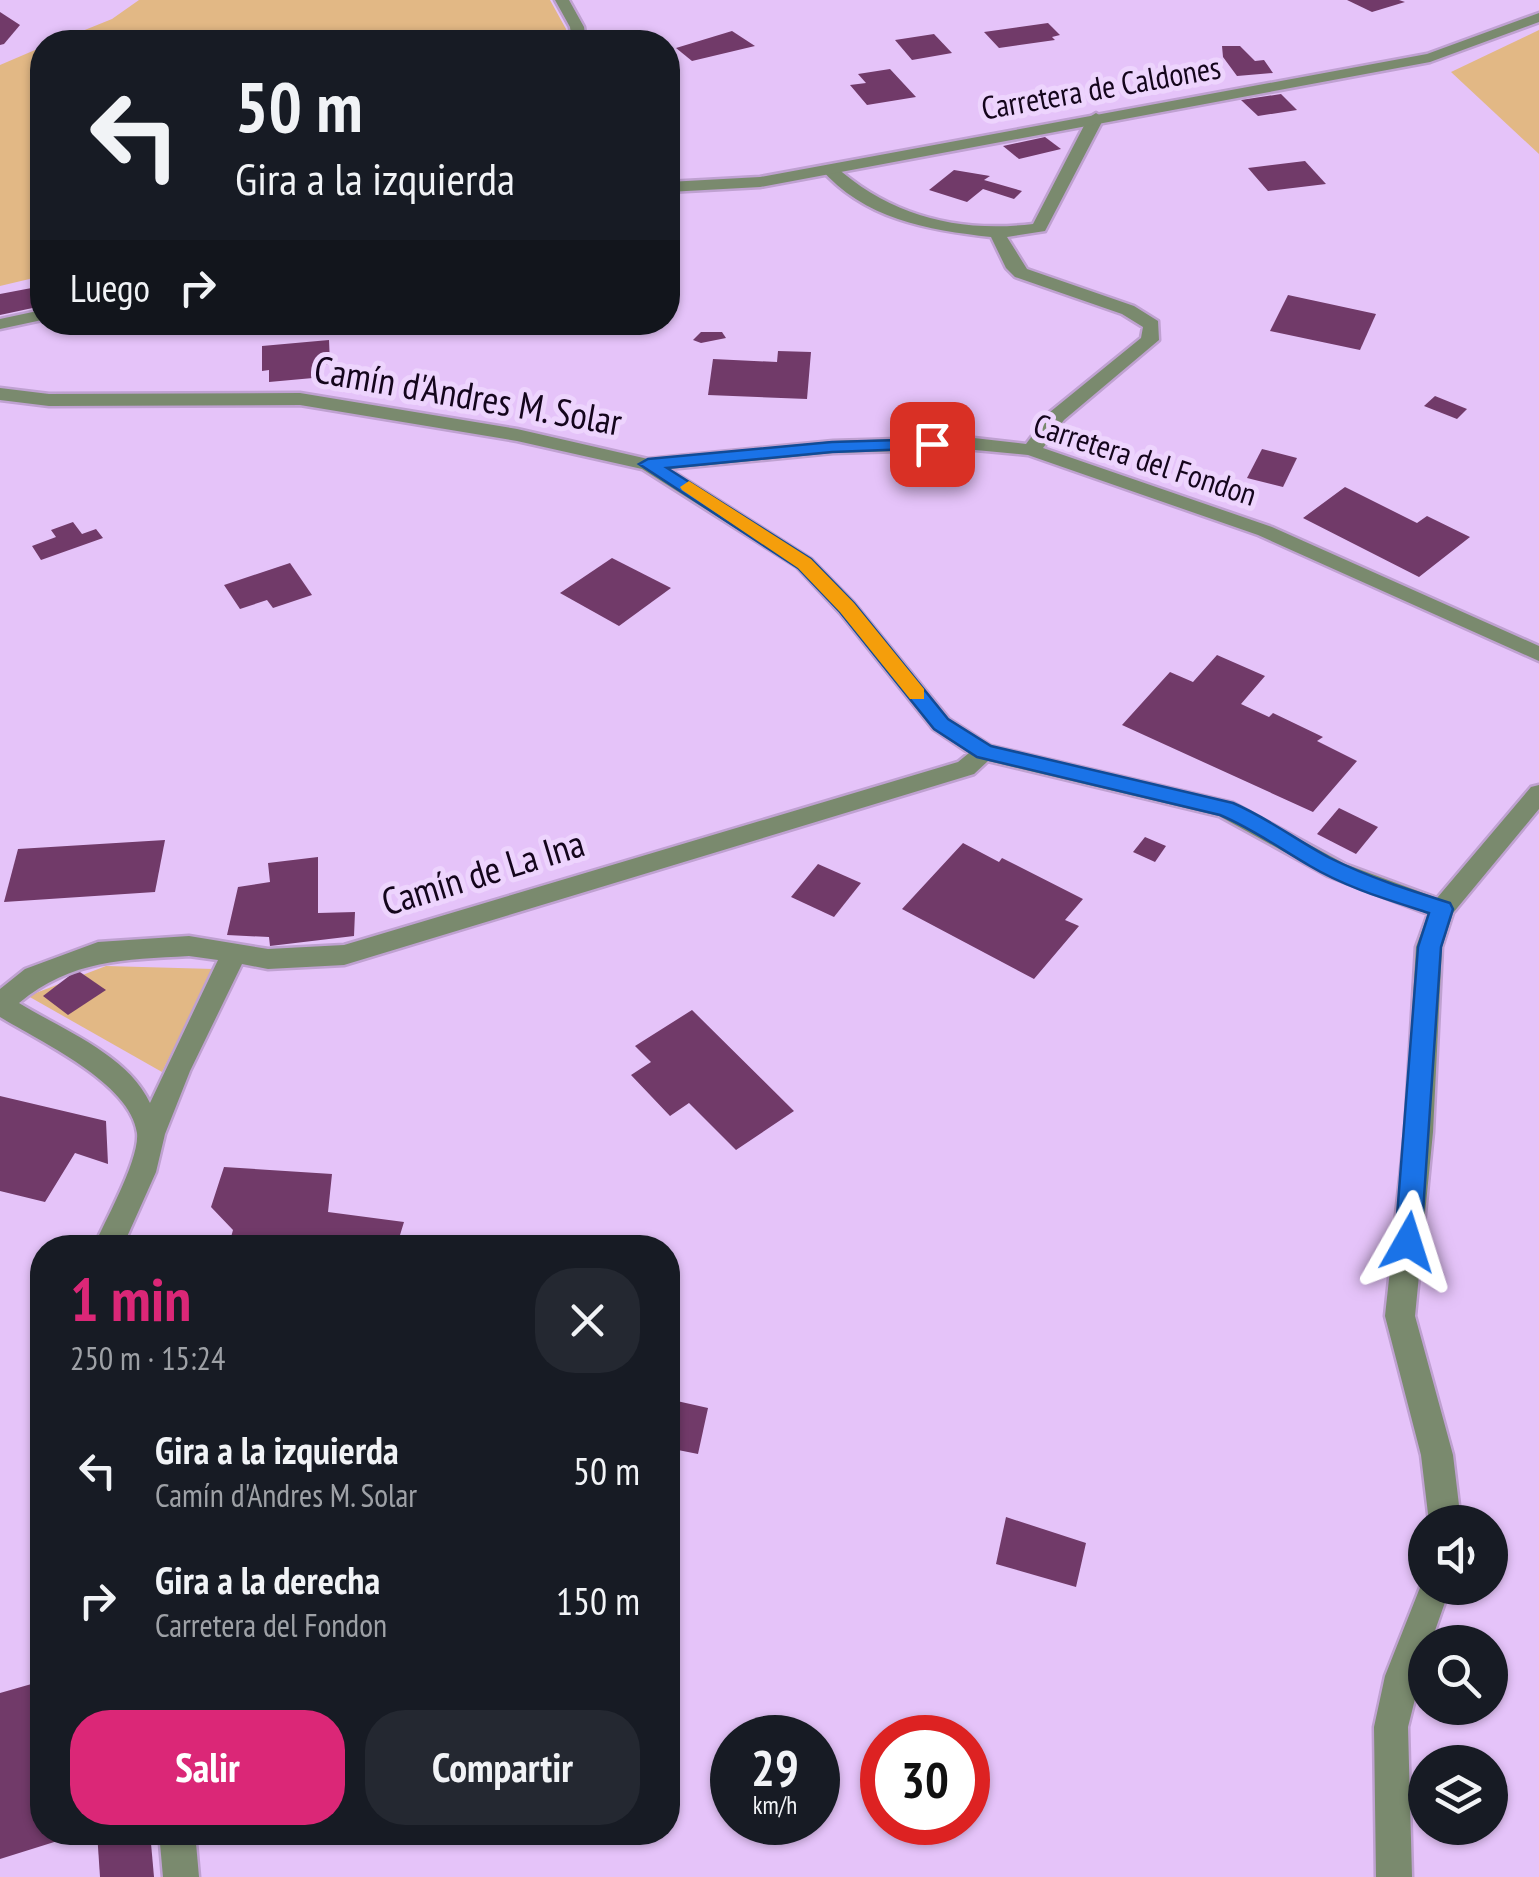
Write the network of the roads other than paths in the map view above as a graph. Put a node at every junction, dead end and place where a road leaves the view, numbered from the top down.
1 (562, 0) edge
2 (1539, 17) edge
3 (577, 30) edge
4 (1096, 118) junction
5 (828, 168) junction
6 (680, 187) edge
7 (997, 234) junction
8 (30, 318) edge
9 (0, 324) edge
10 (0, 394) edge
11 (1030, 450) junction
12 (648, 464) junction
13 (1539, 654) edge
14 (984, 752) junction
15 (1539, 793) edge
16 (1442, 909) junction
17 (234, 954) junction
18 (0, 1004) edge
19 (151, 1134) junction
20 (113, 1235) edge
21 (1443, 1505) edge
22 (1428, 1605) edge
23 (177, 1845) edge
24 (181, 1877) edge
25 (1394, 1877) edge

1 - 3 street
2 - 4 street, Carretera de Caldones
4 - 5 street, Carretera de Caldones
4 - 7 street
5 - 6 street, Carretera de Caldones
5 - 7 street
7 - 11 street
8 - 9 street
10 - 12 street, Camín d'Andres M. Solar
11 - 12 street, Carretera del Fondon
11 - 13 street, Carretera del Fondon
12 - 14 street, Camín d'Andres M. Solar
14 - 16 street, Camín d'Andres M. Solar
14 - 17 street, Camín de La Ina
15 - 16 street
16 - 21 street
17 - 18 street, Camín de La Ina
17 - 19 street
18 - 19 street
19 - 20 street
22 - 25 street
23 - 24 street

